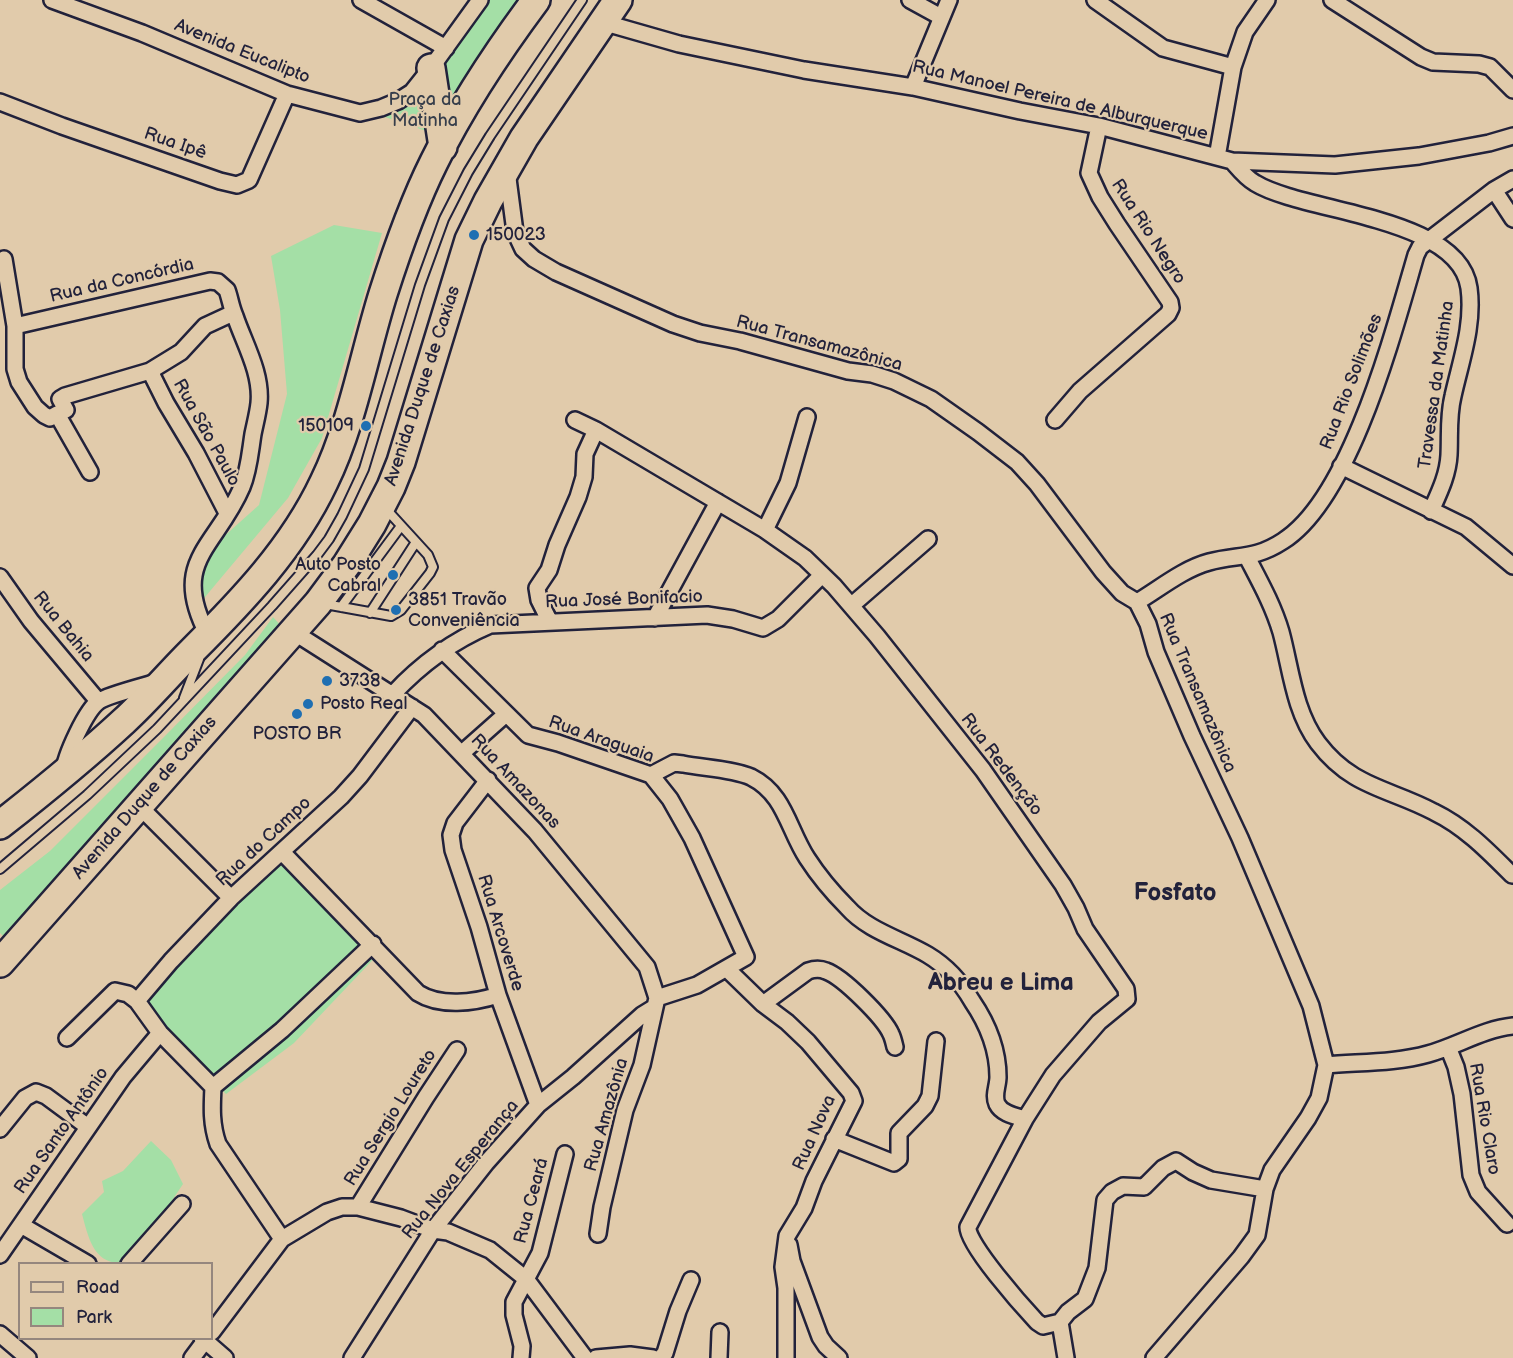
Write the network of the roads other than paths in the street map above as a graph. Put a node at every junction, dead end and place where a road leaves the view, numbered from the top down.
1 (52, 0) edge
2 (361, 0) edge
3 (480, 0) edge
4 (536, 0) edge
5 (582, 0) edge
6 (618, 0) edge
7 (910, 0) edge
8 (949, 0) edge
9 (1095, 0) edge
10 (1267, 0) edge
11 (1332, 0) edge
12 (941, 17) junction
13 (602, 22) junction
14 (439, 58) junction
15 (1233, 67) junction
16 (914, 87) junction
17 (1513, 90) edge
18 (287, 94) junction
19 (0, 102) edge
20 (1099, 126) junction
21 (1513, 136) edge
22 (442, 147) junction
23 (1217, 157) junction
24 (1233, 161) junction
25 (506, 168) junction
26 (1513, 179) edge
27 (1494, 190) junction
28 (1513, 219) edge
29 (1428, 240) junction
30 (4, 259) dead end
31 (234, 313) junction
32 (15, 326) junction
33 (14, 357) junction
34 (0, 364) edge
35 (150, 371) junction
36 (57, 414) junction
37 (807, 417) dead end
38 (575, 420) dead end
39 (1055, 420) dead end
40 (596, 430) junction
41 (1341, 466) junction
42 (90, 472) dead end
43 (718, 502) junction
44 (382, 505) junction
45 (1431, 511) junction
46 (227, 513) junction
47 (401, 526) junction
48 (765, 530) junction
49 (928, 539) dead end
50 (416, 542) junction
51 (1247, 557) junction
52 (1513, 566) edge
53 (822, 575) junction
54 (0, 577) edge
55 (1137, 602) junction
56 (329, 605) junction
57 (852, 605) junction
58 (370, 613) junction
59 (656, 618) junction
60 (550, 622) junction
61 (292, 631) junction
62 (208, 635) junction
63 (442, 650) junction
64 (164, 679) junction
65 (393, 694) junction
66 (98, 701) junction
67 (182, 702) junction
68 (412, 707) junction
69 (506, 714) junction
70 (462, 753) junction
71 (63, 774) junction
72 (651, 775) junction
73 (488, 780) junction
74 (138, 805) junction
75 (0, 825) edge
76 (282, 852) junction
77 (0, 869) edge
78 (1512, 875) edge
79 (231, 898) junction
80 (10, 939) edge
81 (373, 944) junction
82 (746, 957) joint
83 (0, 963) edge
84 (727, 969) junction
85 (498, 995) junction
86 (137, 1001) junction
87 (766, 1001) junction
88 (656, 1002) junction
89 (1513, 1026) edge
90 (160, 1033) junction
91 (67, 1038) dead end
92 (936, 1041) dead end
93 (895, 1047) dead end
94 (1448, 1047) junction
95 (457, 1050) dead end
96 (1326, 1065) junction
97 (213, 1087) junction
98 (538, 1105) junction
99 (1024, 1119) junction
100 (88, 1127) junction
101 (0, 1130) edge
102 (834, 1139) junction
103 (565, 1154) dead end
104 (1265, 1189) junction
105 (182, 1204) dead end
106 (358, 1207) junction
107 (1507, 1224) dead end
108 (21, 1225) junction
109 (433, 1230) junction
110 (598, 1234) dead end
111 (787, 1236) junction
112 (282, 1239) junction
113 (0, 1255) edge
114 (86, 1262) edge
115 (130, 1262) edge
116 (526, 1279) junction
117 (691, 1280) dead end
118 (1060, 1322) junction
119 (213, 1329) edge
120 (720, 1332) dead end
121 (0, 1334) edge
122 (205, 1340) edge
123 (210, 1340) edge
124 (28, 1358) edge
125 (192, 1358) edge
126 (225, 1358) edge
127 (352, 1358) edge
128 (520, 1358) edge
129 (585, 1358) edge
130 (596, 1358) edge
131 (653, 1358) edge
132 (661, 1358) edge
133 (719, 1358) edge
134 (786, 1358) edge
135 (839, 1358) edge
136 (1066, 1358) edge
137 (1154, 1358) edge

1 - 18 street, Avenida Eucalipto
2 - 14 street
3 - 14 street, Avenida Eucalipto
4 - 22 highway
5 - 67 lane
6 - 13 highway, Avenida Duque de Caxias
7 - 12 street
8 - 12 street
9 - 15 street
10 - 15 street
11 - 17 street
12 - 16 street
13 - 16 street, Rua Manoel Pereira de Alburquerque
13 - 25 highway, Avenida Duque de Caxias
14 - 18 street, Avenida Eucalipto
14 - 22 highway
15 - 23 street
16 - 20 street, Rua Manoel Pereira de Alburquerque
18 - 19 street, Rua Ipê
20 - 23 street, Rua Manoel Pereira de Alburquerque
20 - 39 street, Rua Rio Negro
21 - 24 street, Rua Manoel Pereira de Alburquerque
22 - 62 highway
23 - 24 street, Rua Manoel Pereira de Alburquerque
24 - 29 street, Travessa da Matinha
25 - 44 highway, Avenida Duque de Caxias
25 - 55 street, Rua Transamazônica
26 - 27 street, Rua Rio Solimões
27 - 28 street
27 - 29 street, Rua Rio Solimões
29 - 41 street, Rua Rio Solimões
29 - 45 street, Travessa da Matinha
30 - 32 street
31 - 32 street, Rua da Concórdia
31 - 35 street
31 - 46 street, Rua da Concórdia
32 - 33 street
33 - 34 street
33 - 36 street
35 - 36 street
35 - 46 street, Rua São Paulo
36 - 42 street
37 - 48 street
38 - 40 street, Rua Redenção
40 - 43 street, Rua Redenção
40 - 60 street
41 - 45 street
41 - 51 street, Rua Rio Solimões
43 - 48 street, Rua Redenção
43 - 59 street
44 - 47 lane
44 - 56 highway, Avenida Duque de Caxias
45 - 52 street
46 - 62 street, Rua da Concórdia
47 - 50 lane
47 - 56 lane
48 - 53 street, Rua Redenção
49 - 57 street
50 - 58 lane
50 - 58 lane
51 - 55 street, Rua Rio Solimões
51 - 78 street
53 - 57 street, Rua Redenção
53 - 59 street, Rua José Bonifacio
54 - 66 street, Rua Bahia
55 - 96 street, Rua Transamazônica
56 - 58 lane
56 - 61 highway, Avenida Duque de Caxias
57 - 99 street, Rua Redenção
59 - 60 street, Rua José Bonifacio
60 - 63 street, Rua José Bonifacio
61 - 65 street, Rua Amazonas
61 - 74 highway, Avenida Duque de Caxias
62 - 64 highway
62 - 67 lane
63 - 65 street, Rua José Bonifacio
63 - 69 street, Rua Araguaia
64 - 66 street
64 - 71 highway
65 - 68 street, Rua Amazonas
66 - 71 street
67 - 77 lane
68 - 70 street, Rua Amazonas
68 - 76 street, Rua do Campo
69 - 70 street
69 - 72 street, Rua Araguaia
70 - 73 street, Rua Amazonas
71 - 75 highway
72 - 82 street, Rua Araguaia
72 - 99 street
73 - 85 street, Rua Arcoverde
73 - 88 street, Rua Amazonas
74 - 79 street
74 - 80 highway, Avenida Duque de Caxias
76 - 79 street, Rua do Campo
76 - 81 street
79 - 86 street, Rua do Campo
80 - 83 highway, Avenida Duque de Caxias
81 - 85 street
81 - 97 street
82 - 84 street, Rua Nova Esperança
84 - 87 street, Rua Nova
84 - 88 street, Rua Nova Esperança
85 - 98 street, Rua Arcoverde
86 - 90 street
86 - 91 street
87 - 93 street
87 - 102 street, Rua Nova
88 - 98 street, Rua Nova Esperança
88 - 110 street, Rua Amazônia
89 - 94 street
90 - 97 street
90 - 100 street, Rua Santo Antônio
92 - 102 street
94 - 96 street
94 - 107 street, Rua Rio Claro
95 - 106 street, Rua Sergio Loureto
96 - 104 street, Rua Transamazônica
97 - 112 street
98 - 109 street, Rua Nova Esperança
99 - 118 street, Rua Redenção
100 - 101 street
100 - 108 street, Rua Santo Antônio
102 - 111 street, Rua Nova
103 - 116 street, Rua Ceará
104 - 118 street
104 - 137 street, Rua Transamazônica
105 - 115 street
106 - 109 street
106 - 112 street
108 - 113 street, Rua Santo Antônio
108 - 114 street
109 - 116 street
109 - 127 street, Rua Nova Esperança
111 - 134 street, Rua Nova
111 - 135 street
112 - 119 street
116 - 128 street, Rua Ceará
116 - 129 street
117 - 132 street
118 - 136 street
120 - 133 street
121 - 124 street
122 - 125 street
123 - 126 street
130 - 131 street

